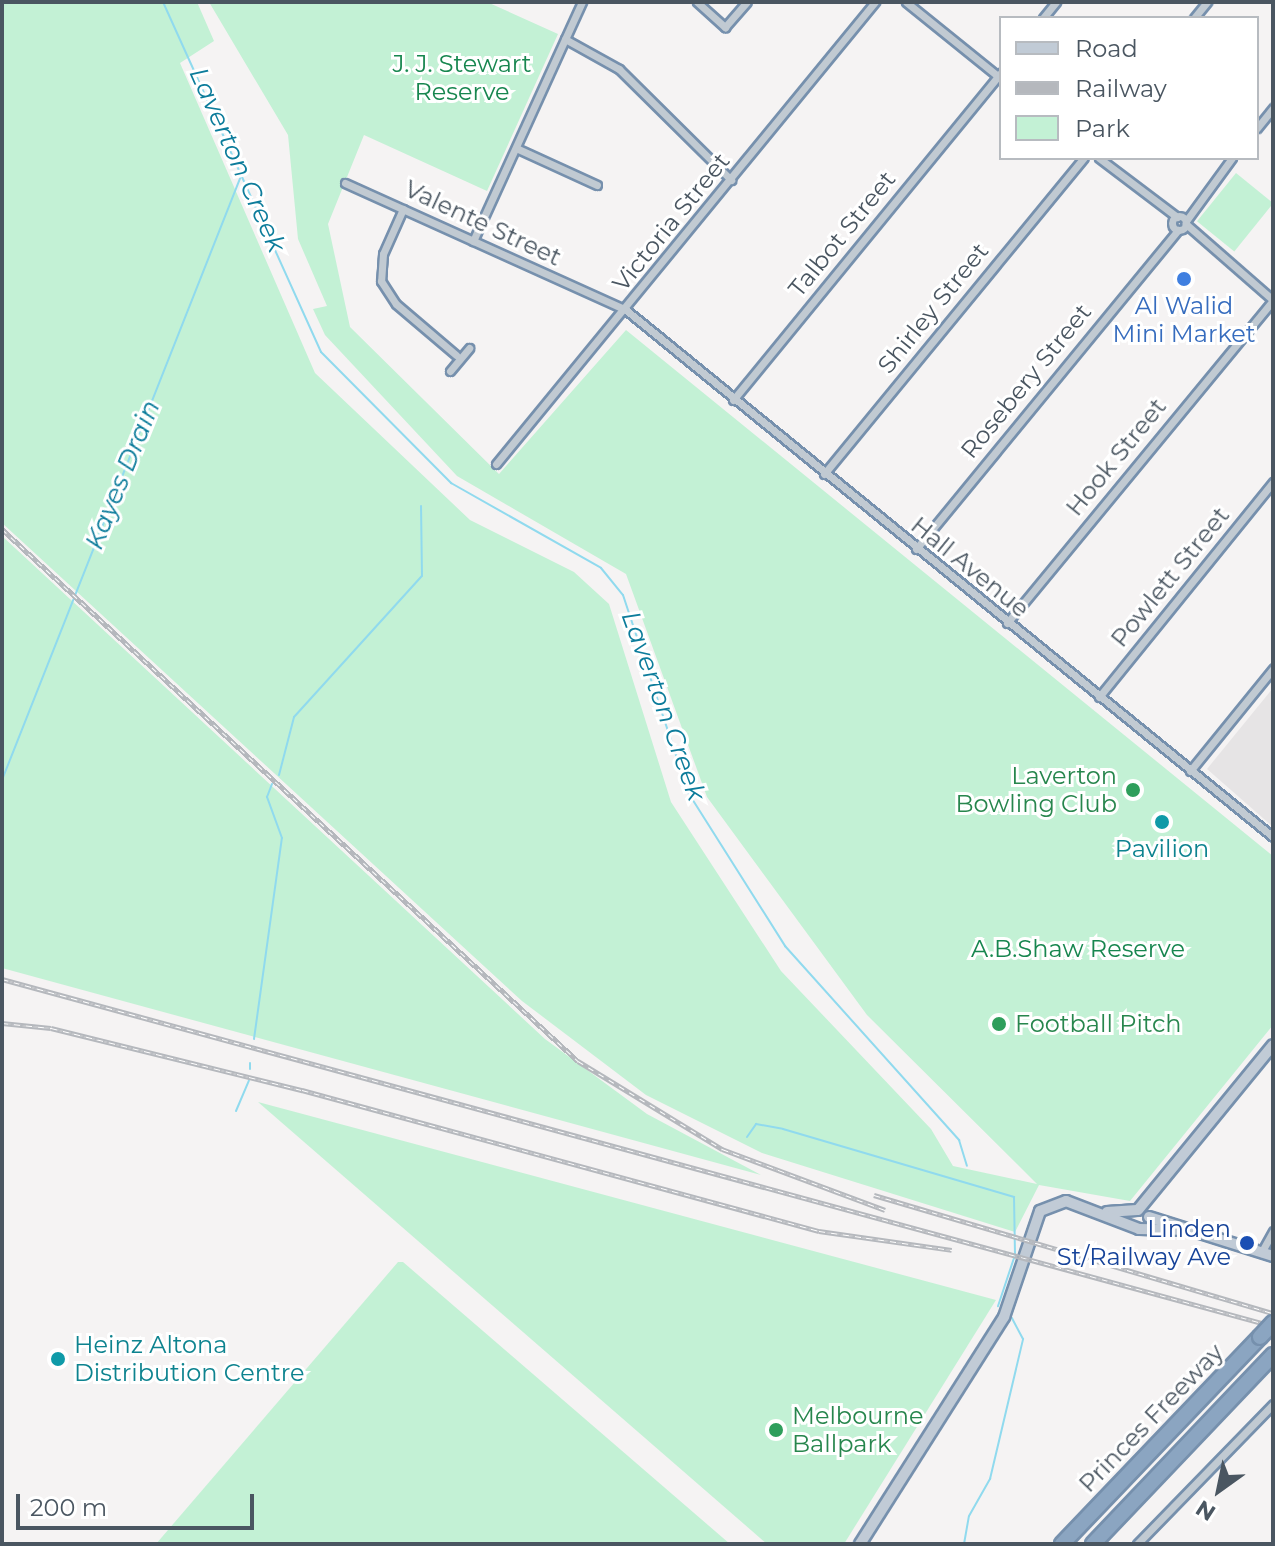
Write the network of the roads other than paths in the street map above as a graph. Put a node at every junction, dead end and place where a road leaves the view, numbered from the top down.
1 (582, 2) edge
2 (697, 2) edge
3 (747, 2) edge
4 (875, 2) edge
5 (906, 2) edge
6 (565, 39) junction
7 (999, 75) edge
8 (1273, 108) edge
9 (1259, 126) edge
10 (516, 148) junction
11 (1079, 160) edge
12 (1101, 160) edge
13 (1230, 160) edge
14 (731, 180) junction
15 (345, 183) dead end
16 (597, 185) dead end
17 (403, 209) junction
18 (1179, 223) junction
19 (473, 241) junction
20 (1272, 296) edge
21 (624, 312) junction
22 (469, 348) dead end
23 (456, 355) junction
24 (450, 371) dead end
25 (733, 400) junction
26 (496, 464) dead end
27 (824, 474) junction
28 (1273, 482) edge
29 (916, 549) junction
30 (1007, 623) junction
31 (1273, 669) edge
32 (1099, 697) junction
33 (1190, 771) junction
34 (1273, 837) edge
35 (1273, 1045) edge
36 (1158, 1187) junction
37 (1137, 1210) junction
38 (1105, 1212) junction
39 (1149, 1216) junction
40 (1138, 1227) junction
41 (1178, 1230) junction
42 (1273, 1231) edge
43 (1261, 1253) junction
44 (1273, 1256) edge
45 (1273, 1323) edge
46 (1273, 1355) edge
47 (1273, 1404) edge
48 (860, 1544) edge
49 (1062, 1544) edge
50 (1093, 1544) edge
51 (1137, 1544) edge

1 - 6 street
2 - 3 street
4 - 14 street, Victoria Street
5 - 7 street
6 - 10 street
6 - 14 street
7 - 25 street, Talbot Street
8 - 9 street
10 - 16 street
10 - 19 street
11 - 27 street, Shirley Street
12 - 18 street
13 - 18 street, Rosebery Street
14 - 21 street, Victoria Street
15 - 17 street, Valente Street
17 - 19 street, Valente Street
17 - 23 street
18 - 20 street
18 - 29 street, Rosebery Street
19 - 21 street, Valente Street
20 - 30 street, Hook Street
21 - 25 street, Hall Avenue
21 - 26 street, Victoria Street
22 - 23 street
23 - 24 street
25 - 27 street, Hall Avenue
27 - 29 street, Hall Avenue
28 - 32 street, Powlett Street
29 - 30 street, Hall Avenue
30 - 32 street, Hall Avenue
31 - 33 street
32 - 33 street, Hall Avenue
33 - 34 street, Hall Avenue
35 - 36 street
36 - 37 street
36 - 39 street
37 - 38 street
37 - 39 street
37 - 40 street
38 - 40 street
38 - 48 street
39 - 40 street
39 - 41 street
40 - 41 street
41 - 43 street
42 - 43 street
43 - 44 street
45 - 49 highway, Princes Freeway, bridge
46 - 50 highway, Princes Freeway
47 - 51 street

